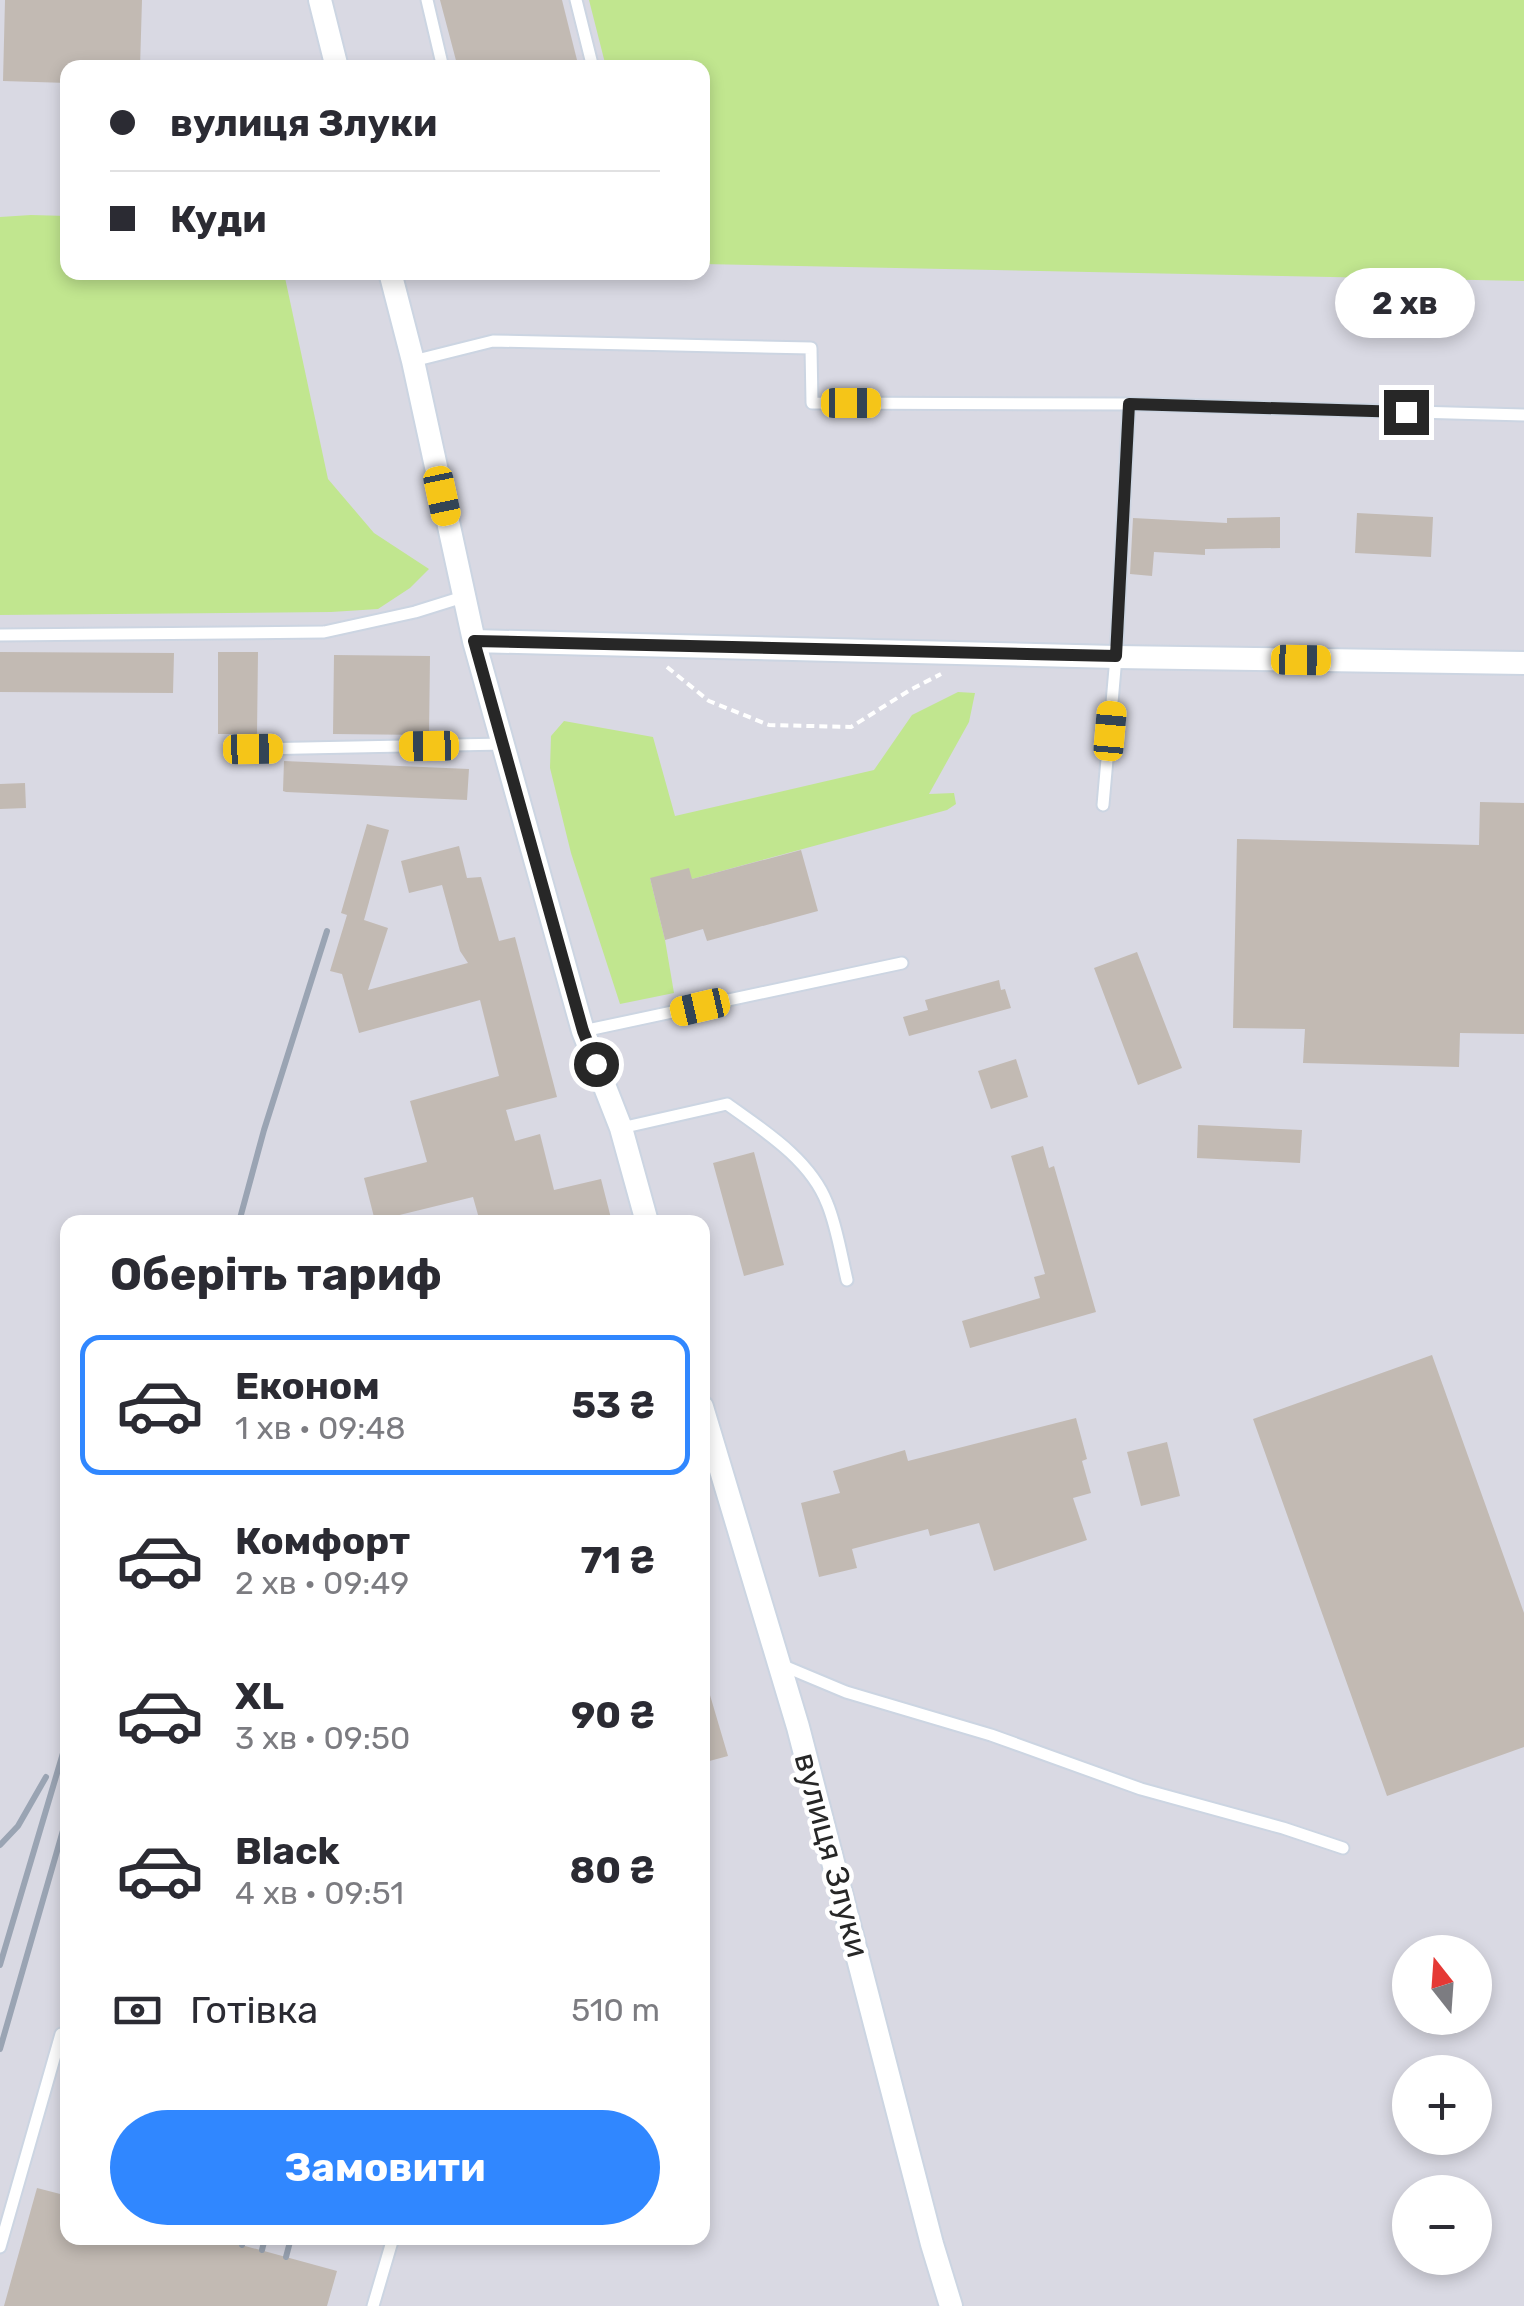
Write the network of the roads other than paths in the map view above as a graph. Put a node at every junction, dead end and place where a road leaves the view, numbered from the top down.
1 (320, 0) edge
2 (427, 0) edge
3 (576, 0) edge
4 (335, 60) edge
5 (441, 60) edge
6 (591, 60) edge
7 (392, 280) edge
8 (413, 361) junction
9 (1129, 404) junction
10 (1524, 415) edge
11 (463, 598) junction
12 (0, 635) edge
13 (474, 641) junction
14 (1116, 656) junction
15 (1524, 663) edge
16 (504, 744) junction
17 (253, 749) dead end
18 (1103, 805) dead end
19 (902, 963) dead end
20 (583, 1031) junction
21 (621, 1128) junction
22 (645, 1215) edge
23 (847, 1280) dead end
24 (710, 1434) edge
25 (780, 1664) junction
26 (1343, 1848) dead end
27 (60, 2037) edge
28 (391, 2245) edge
29 (0, 2247) edge
30 (373, 2306) edge
31 (951, 2306) edge

1 - 4 street
2 - 5 lane
3 - 6 lane
7 - 8 street
8 - 9 lane
8 - 11 street
9 - 10 lane
9 - 14 lane
11 - 12 lane
11 - 13 street
13 - 14 street
13 - 16 street
14 - 15 street
14 - 18 lane
16 - 17 lane
16 - 20 street
19 - 20 lane
20 - 21 street
21 - 22 street
21 - 23 lane
24 - 25 street, вулиця Злуки
25 - 26 lane
25 - 31 street, вулиця Злуки
27 - 29 lane
28 - 30 lane

